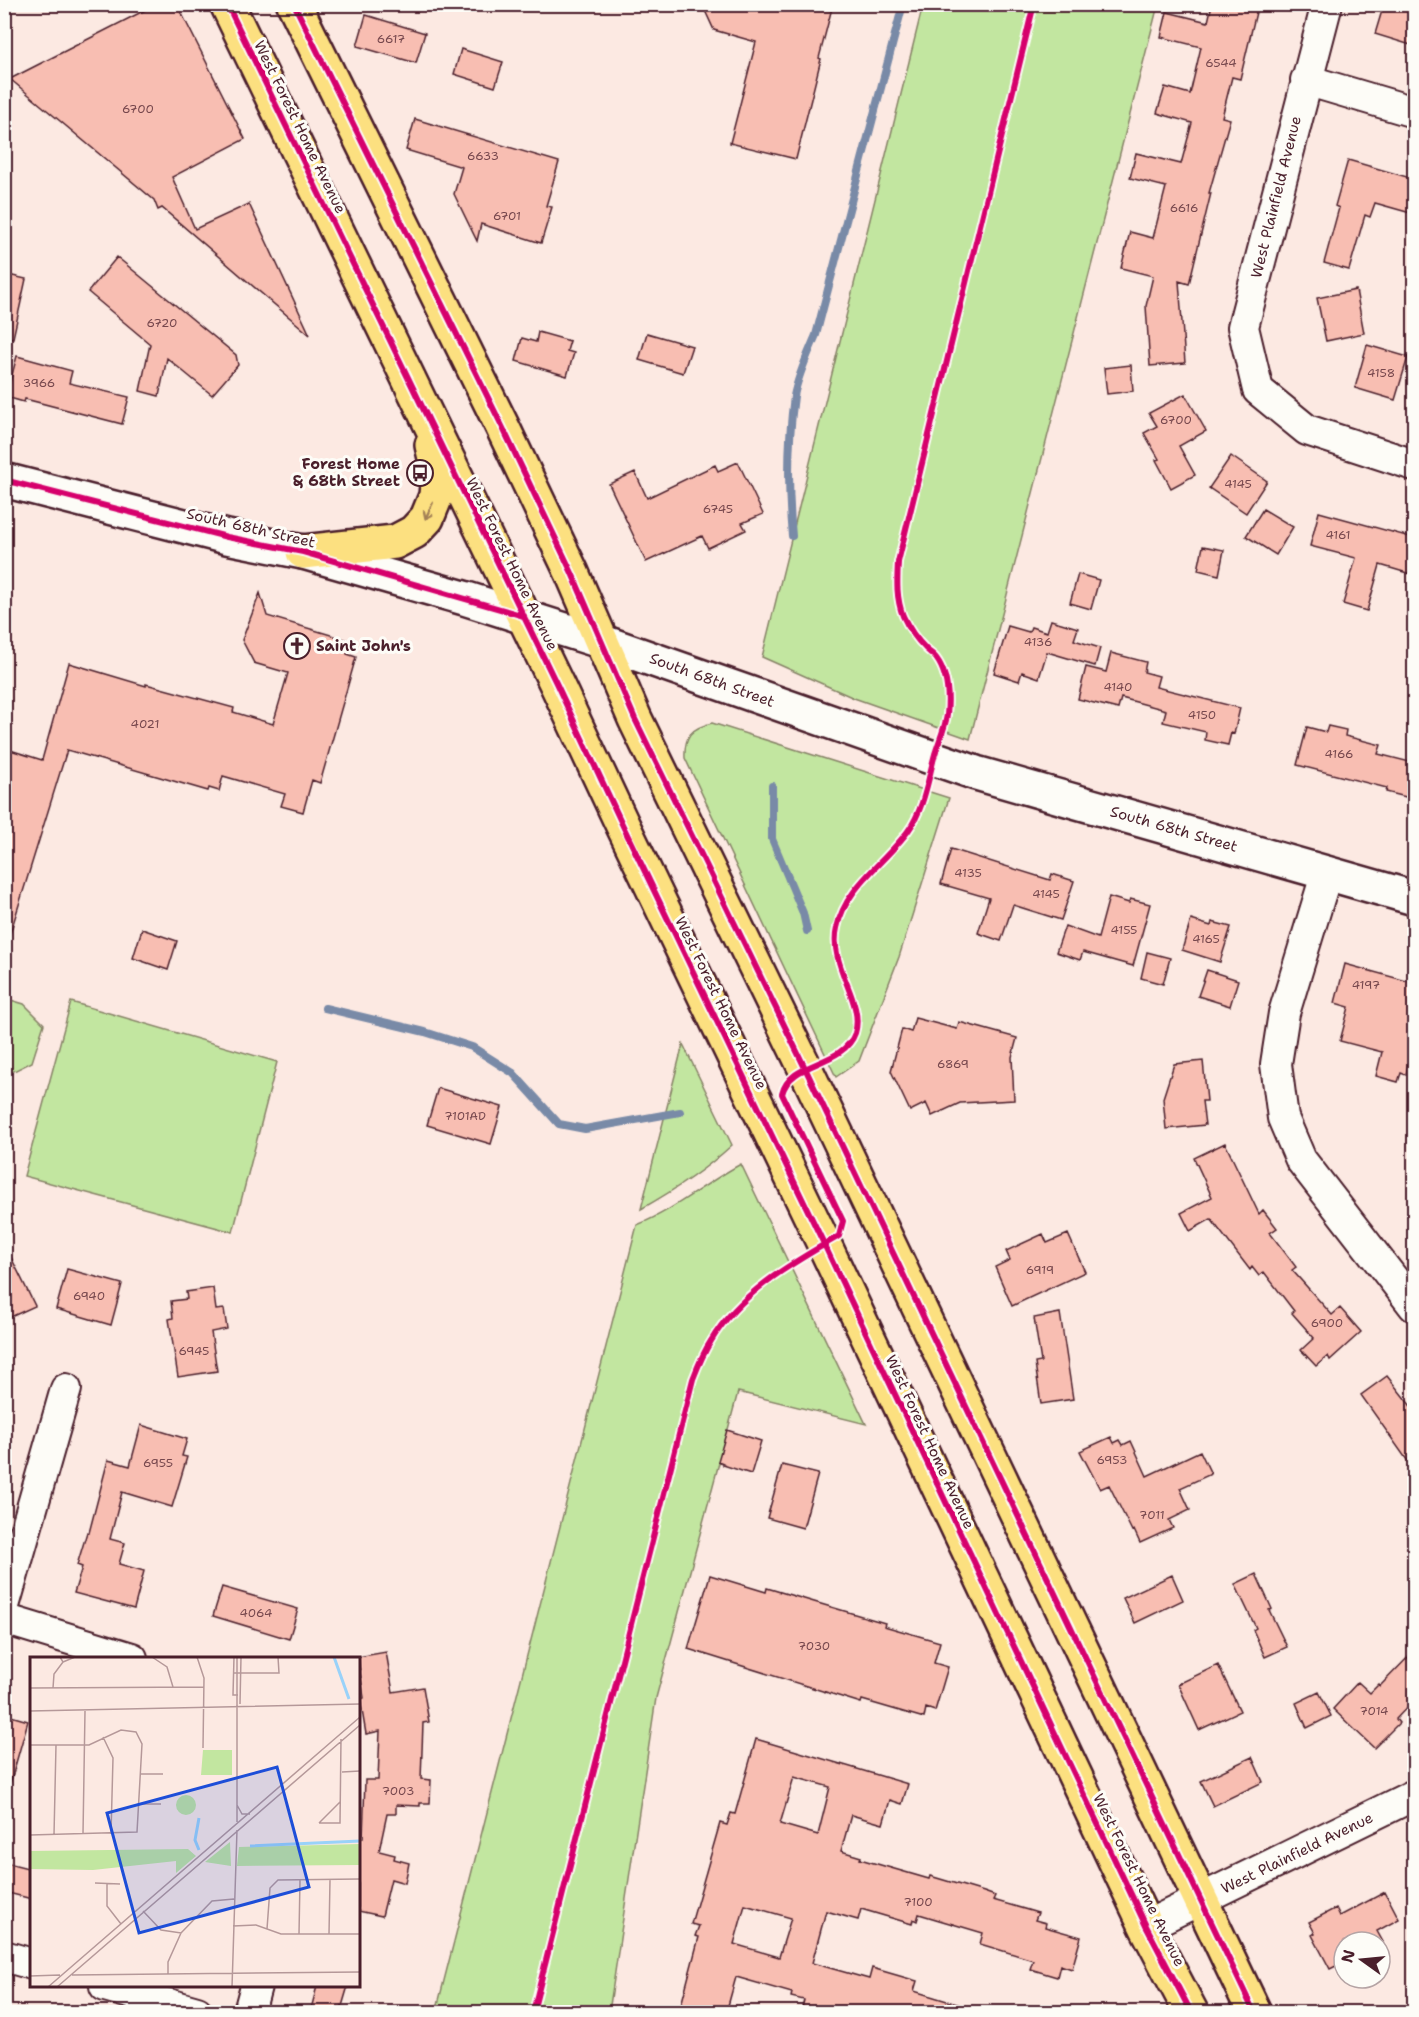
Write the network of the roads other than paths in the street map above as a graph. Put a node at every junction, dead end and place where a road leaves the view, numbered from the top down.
1 (227, 4) edge
2 (294, 4) edge
3 (1327, 4) edge
4 (1306, 80) junction
5 (1414, 112) edge
6 (425, 414) junction
7 (1414, 465) edge
8 (4, 480) edge
9 (303, 552) junction
10 (524, 616) junction
11 (603, 642) junction
12 (1327, 872) junction
13 (1414, 898) edge
14 (1414, 1306) edge
15 (66, 1389) dead end
16 (4, 1606) edge
17 (4, 1619) edge
18 (126, 1657) edge
19 (1414, 1795) edge
20 (1199, 1899) junction
21 (1146, 1926) junction
22 (4, 1956) edge
23 (30, 1963) edge
24 (108, 1987) edge
25 (255, 1987) edge
26 (197, 2013) edge
27 (249, 2013) edge
28 (1191, 2013) edge
29 (1254, 2013) edge

1 - 6 main road, West Forest Home Avenue
2 - 11 main road
3 - 4 street, West Plainfield Avenue
4 - 5 street
4 - 7 street, West Plainfield Avenue
6 -> 9 main road
6 - 10 main road, West Forest Home Avenue
8 - 9 street, South 68th Street
9 - 10 street, South 68th Street
10 - 11 street, South 68th Street
10 - 21 main road, West Forest Home Avenue
11 - 12 street, South 68th Street
11 - 20 main road
12 - 13 street, South 68th Street
12 - 14 street
15 - 16 street
17 - 18 street
19 - 20 street, West Plainfield Avenue
20 - 21 street, West Plainfield Avenue
20 - 29 main road
21 - 28 main road, West Forest Home Avenue
22 - 23 street
24 - 26 street
25 - 27 street

